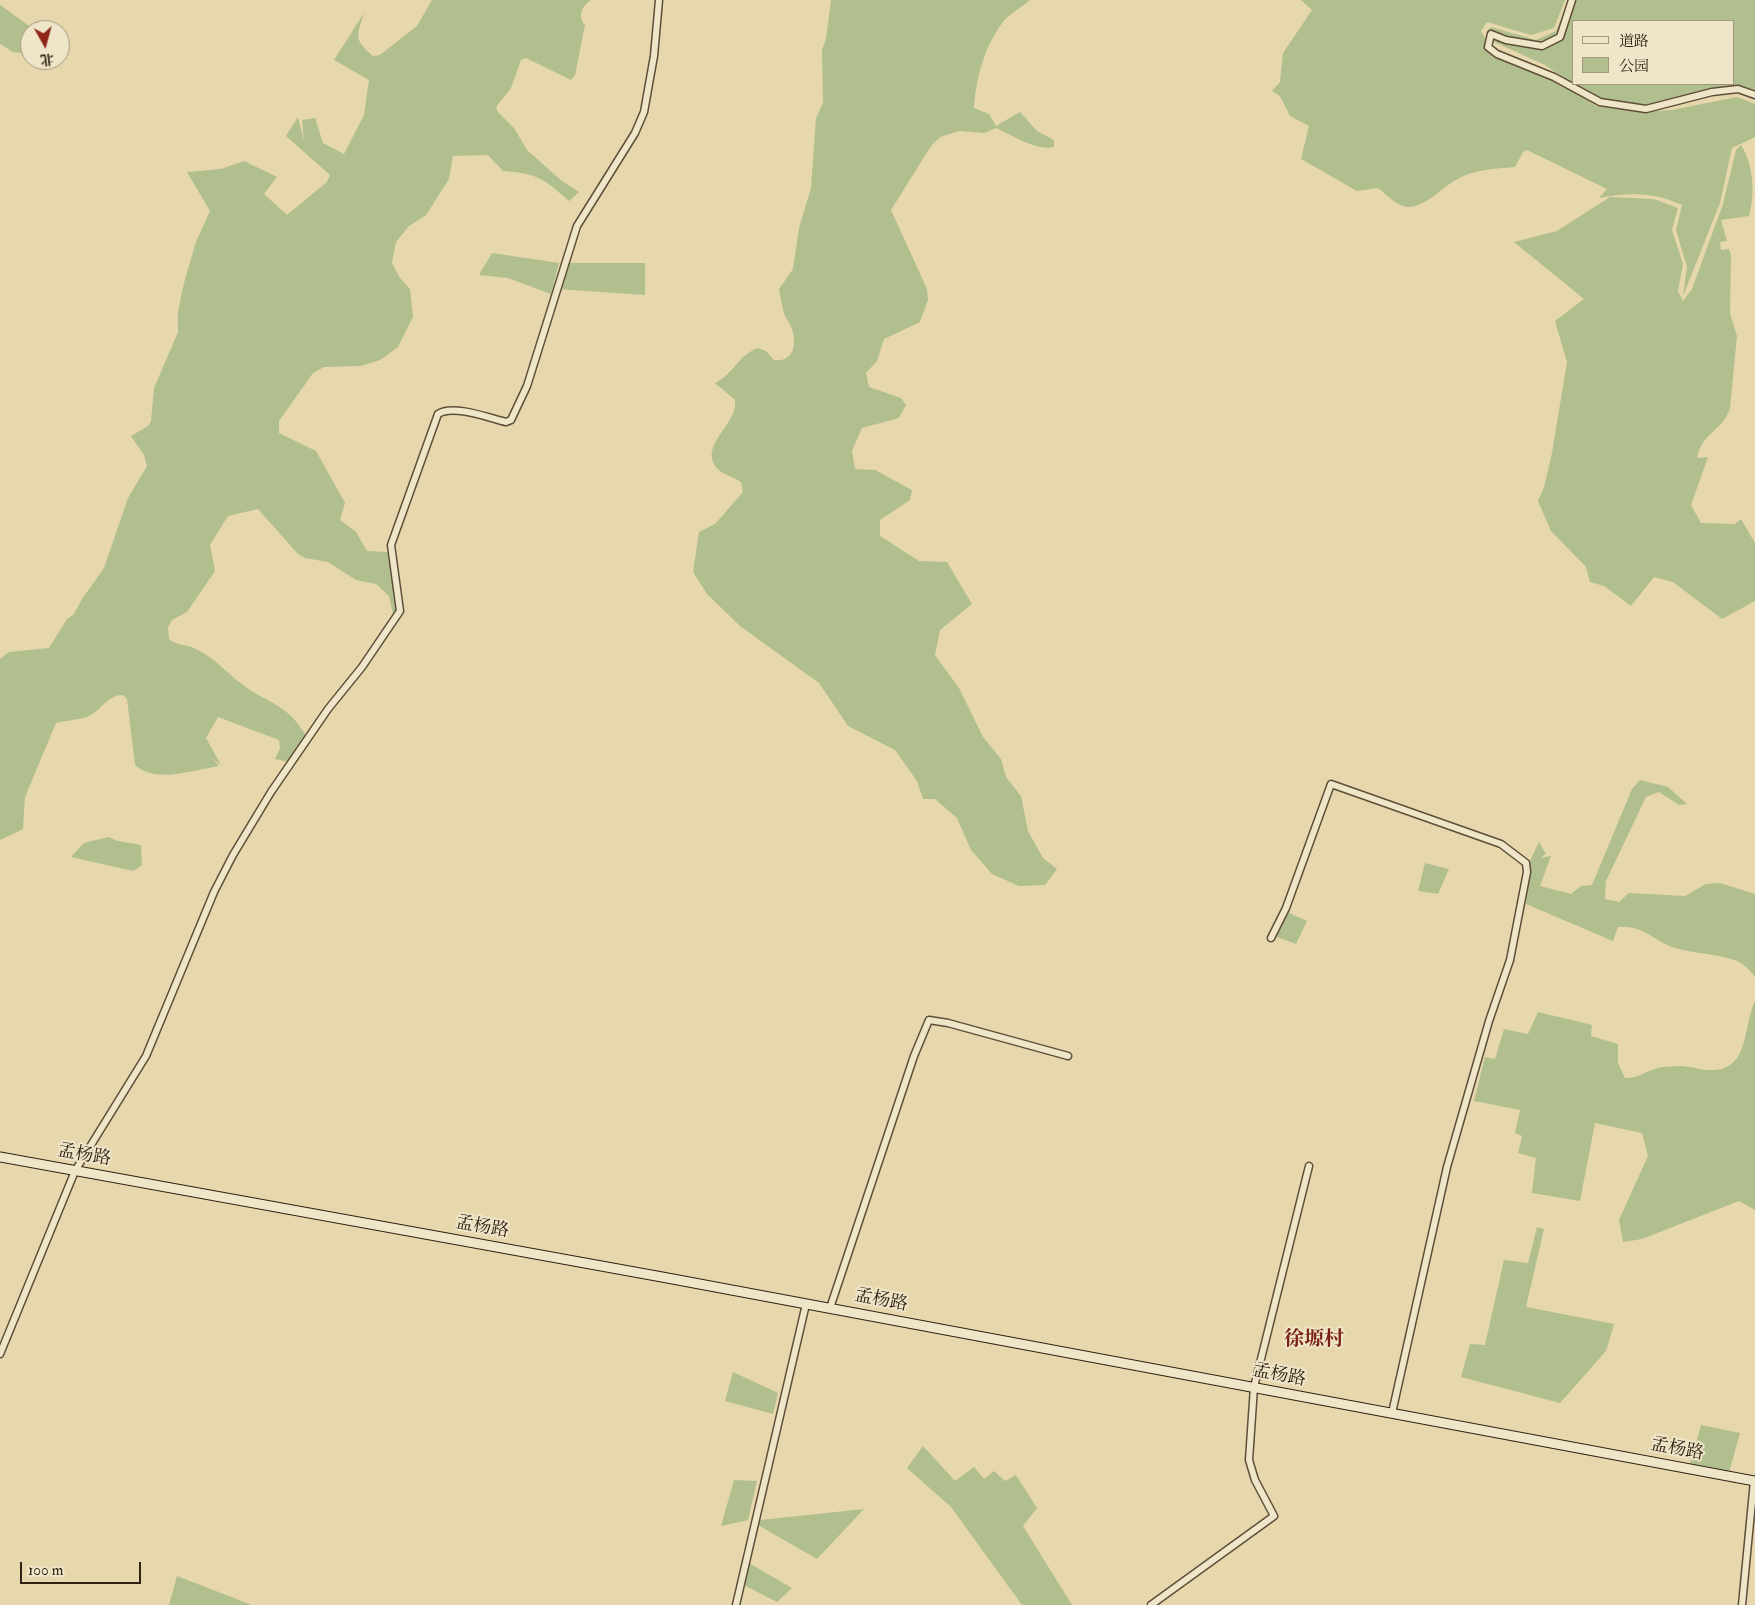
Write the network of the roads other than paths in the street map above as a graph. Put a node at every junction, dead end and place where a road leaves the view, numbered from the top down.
1 (659, 0) edge
2 (1572, 0) edge
3 (1755, 95) edge
4 (1271, 938) dead end
5 (1068, 1056) dead end
6 (0, 1157) edge
7 (1309, 1166) dead end
8 (74, 1171) junction
9 (806, 1304) junction
10 (830, 1308) junction
11 (0, 1354) edge
12 (1254, 1388) junction
13 (1392, 1413) junction
14 (1754, 1481) edge
15 (736, 1605) edge
16 (1151, 1605) edge
17 (1742, 1605) edge

1 - 8 street
2 - 3 street
4 - 13 street
5 - 10 street
6 - 8 street, 孟杨路
7 - 12 street
8 - 9 street, 孟杨路
8 - 11 street
9 - 10 street, 孟杨路
9 - 15 street
10 - 12 street, 孟杨路
12 - 13 street, 孟杨路
12 - 16 street
13 - 14 street, 孟杨路
14 - 17 street

